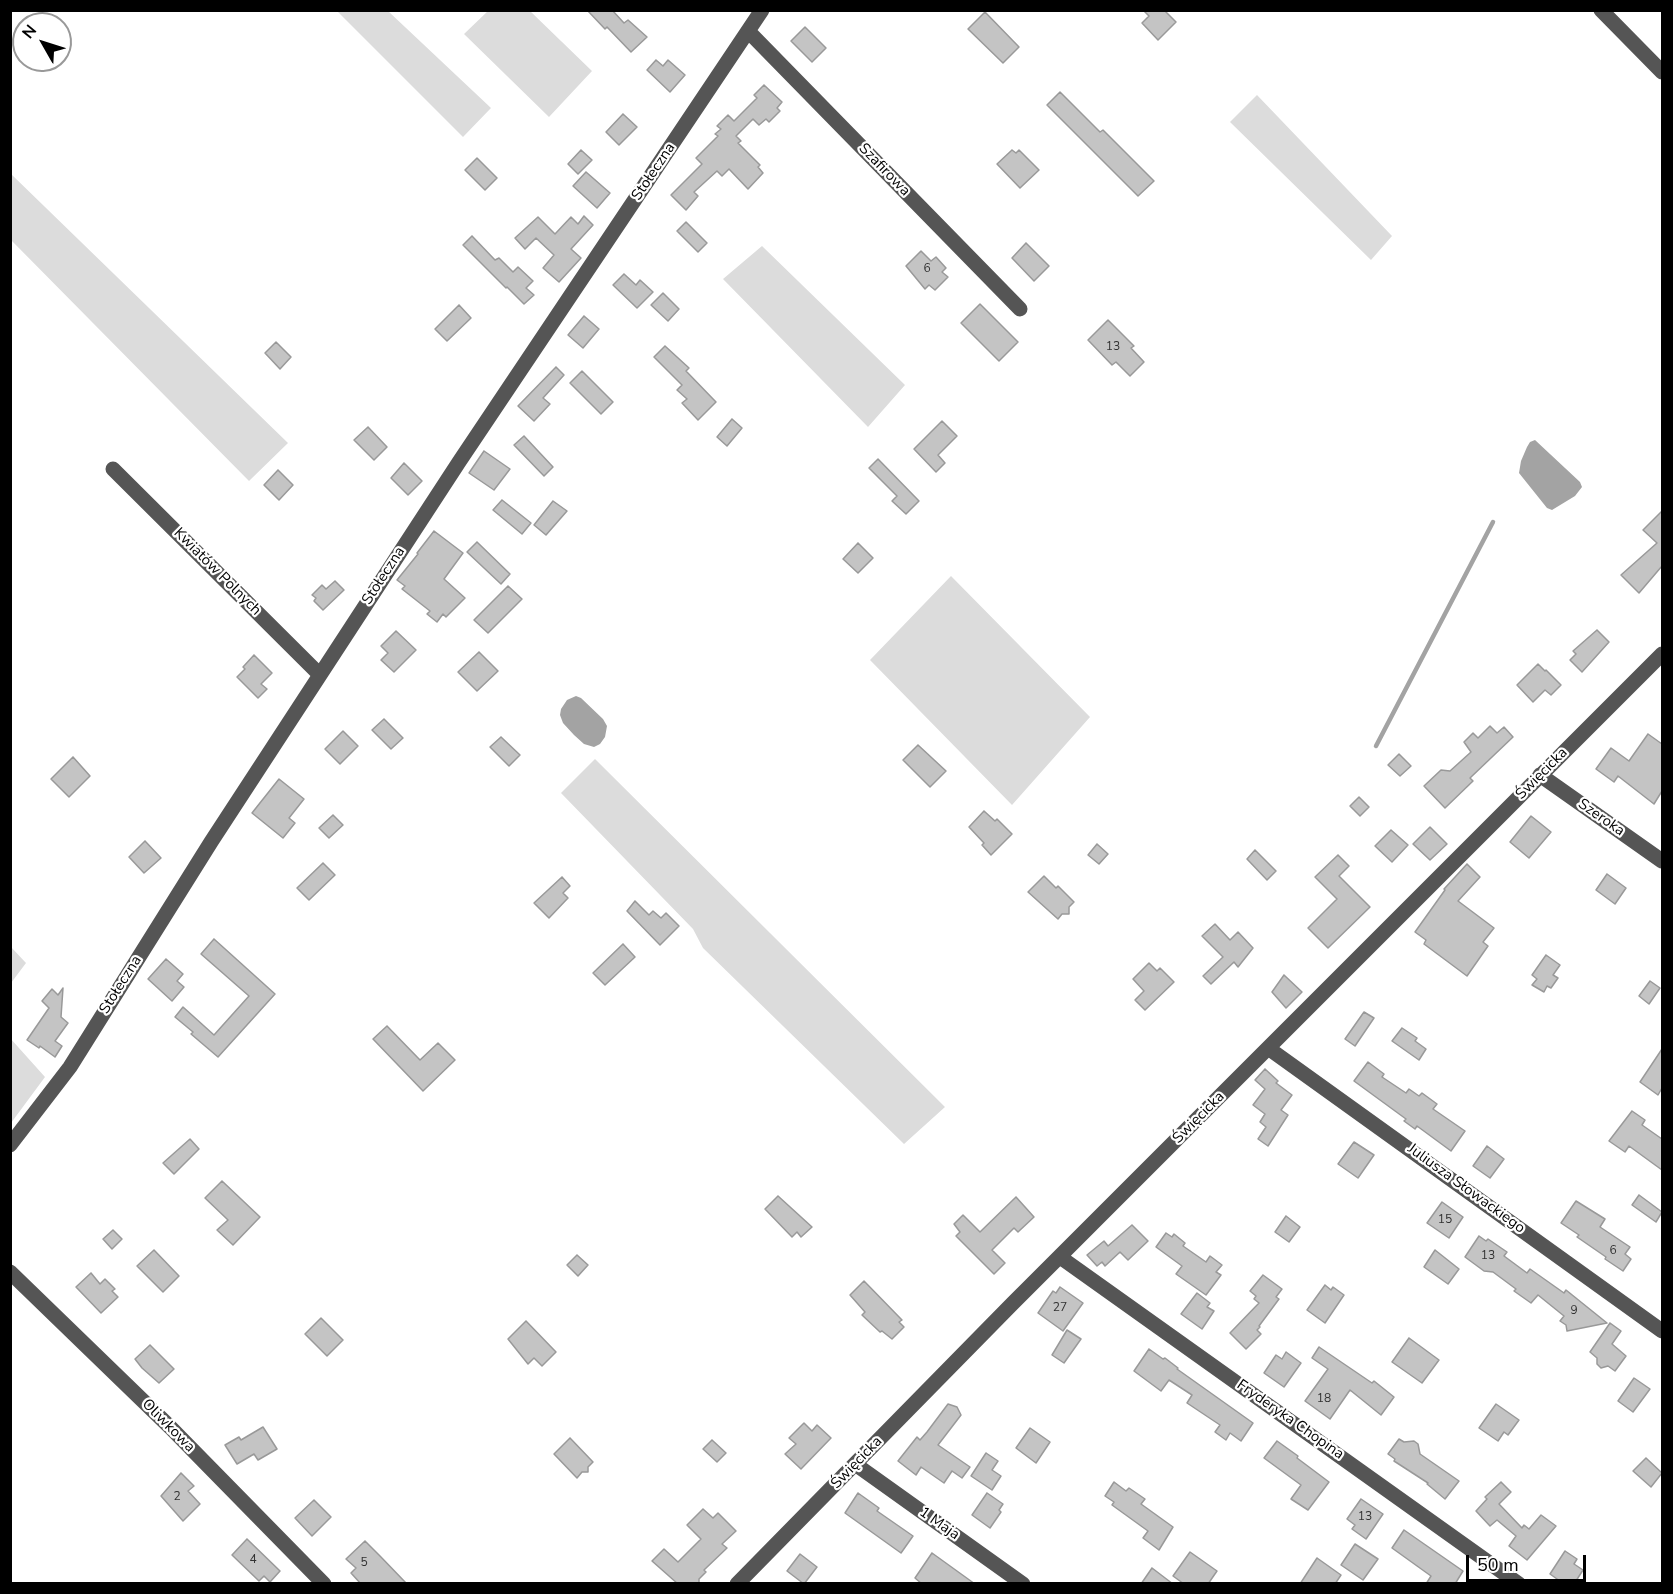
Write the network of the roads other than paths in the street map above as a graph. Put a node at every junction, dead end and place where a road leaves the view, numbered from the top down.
1 (762, 10) edge
2 (1601, 10) edge
3 (748, 31) junction
4 (1662, 72) edge
5 (1020, 309) dead end
6 (113, 469) dead end
7 (1662, 654) edge
8 (320, 675) junction
9 (1540, 776) junction
10 (1662, 861) edge
11 (1268, 1048) junction
12 (10, 1145) edge
13 (1060, 1257) junction
14 (10, 1272) edge
15 (1662, 1331) edge
16 (855, 1464) junction
17 (324, 1584) edge
18 (737, 1584) edge
19 (1023, 1584) edge
20 (1519, 1584) edge

1 - 3 street, Stołeczna
2 - 4 street
3 - 5 street, Szafirowa
3 - 8 street, Stołeczna
6 - 8 street, Kwiatów Polnych
7 - 9 street, Święcicka
8 - 12 street, Stołeczna
9 - 10 street, Szeroka
9 - 11 street, Święcicka
11 - 13 street, Święcicka
11 - 15 street, Juliusza Słowackiego
13 - 16 street, Święcicka
13 - 20 street, Fryderyka Chopina
14 - 17 street, Oliwkowa
16 - 18 street, Święcicka
16 - 19 street, 1 Maja

